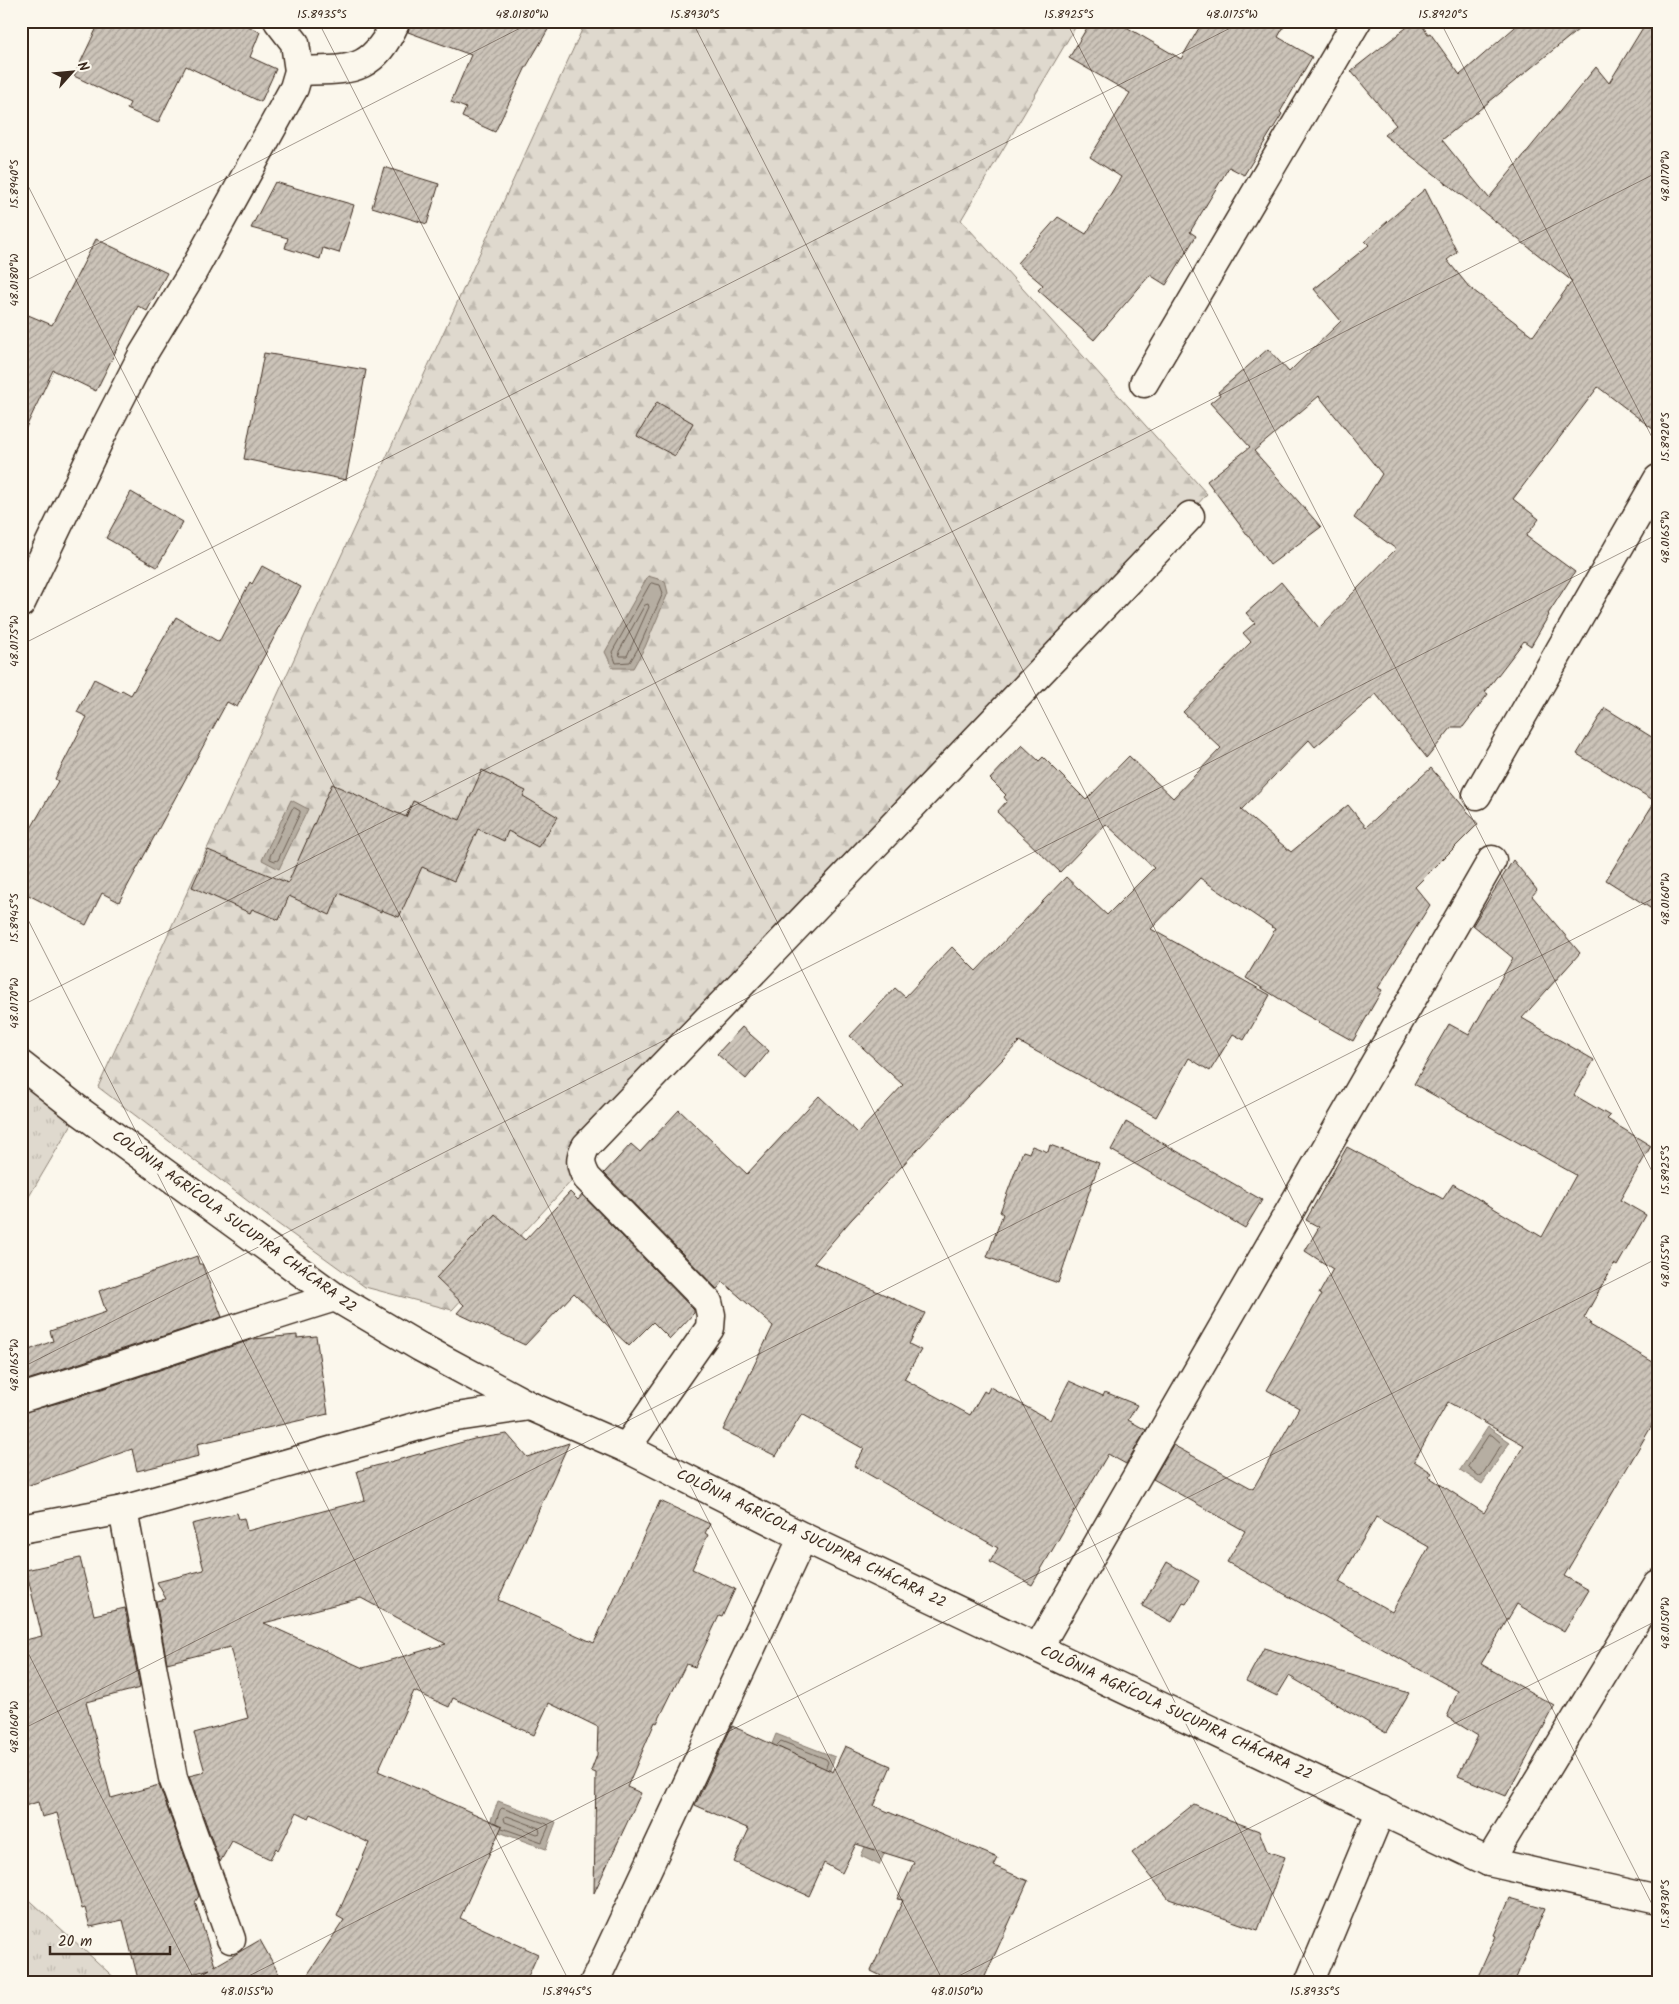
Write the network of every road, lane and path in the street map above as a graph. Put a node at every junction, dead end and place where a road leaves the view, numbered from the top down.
1 (278, 21) edge
2 (396, 21) edge
3 (1357, 21) edge
4 (300, 71) junction
5 (1144, 383) dead end
6 (1658, 479) edge
7 (1190, 516) dead end
8 (21, 603) edge
9 (1477, 795) dead end
10 (1492, 860) dead end
11 (21, 1065) edge
12 (334, 1298) junction
13 (21, 1398) edge
14 (530, 1406) junction
15 (626, 1448) junction
16 (123, 1510) junction
17 (21, 1529) edge
18 (804, 1537) junction
19 (1658, 1584) edge
20 (1038, 1648) junction
21 (1381, 1810) junction
22 (1489, 1862) junction
23 (1658, 1900) edge
24 (231, 1939) dead end
25 (594, 1983) edge
26 (1309, 1983) edge

1 - 4 street
2 - 4 street
3 - 5 street
4 - 8 street
6 - 9 street
7 - 15 street
10 - 20 street
11 - 12 street, COLÔNIA AGRÍCOLA SUCUPIRA CHÁCARA 22
12 - 13 street
12 - 14 street, COLÔNIA AGRÍCOLA SUCUPIRA CHÁCARA 22
14 - 15 street, COLÔNIA AGRÍCOLA SUCUPIRA CHÁCARA 22
14 - 16 street
15 - 18 street, COLÔNIA AGRÍCOLA SUCUPIRA CHÁCARA 22
16 - 17 street
16 - 24 street
18 - 20 street, COLÔNIA AGRÍCOLA SUCUPIRA CHÁCARA 22
18 - 25 street
19 - 22 street
20 - 21 street, COLÔNIA AGRÍCOLA SUCUPIRA CHÁCARA 22
21 - 22 street, COLÔNIA AGRÍCOLA SUCUPIRA CHÁCARA 22
21 - 26 street
22 - 23 street, COLÔNIA AGRÍCOLA SUCUPIRA CHÁCARA 22

